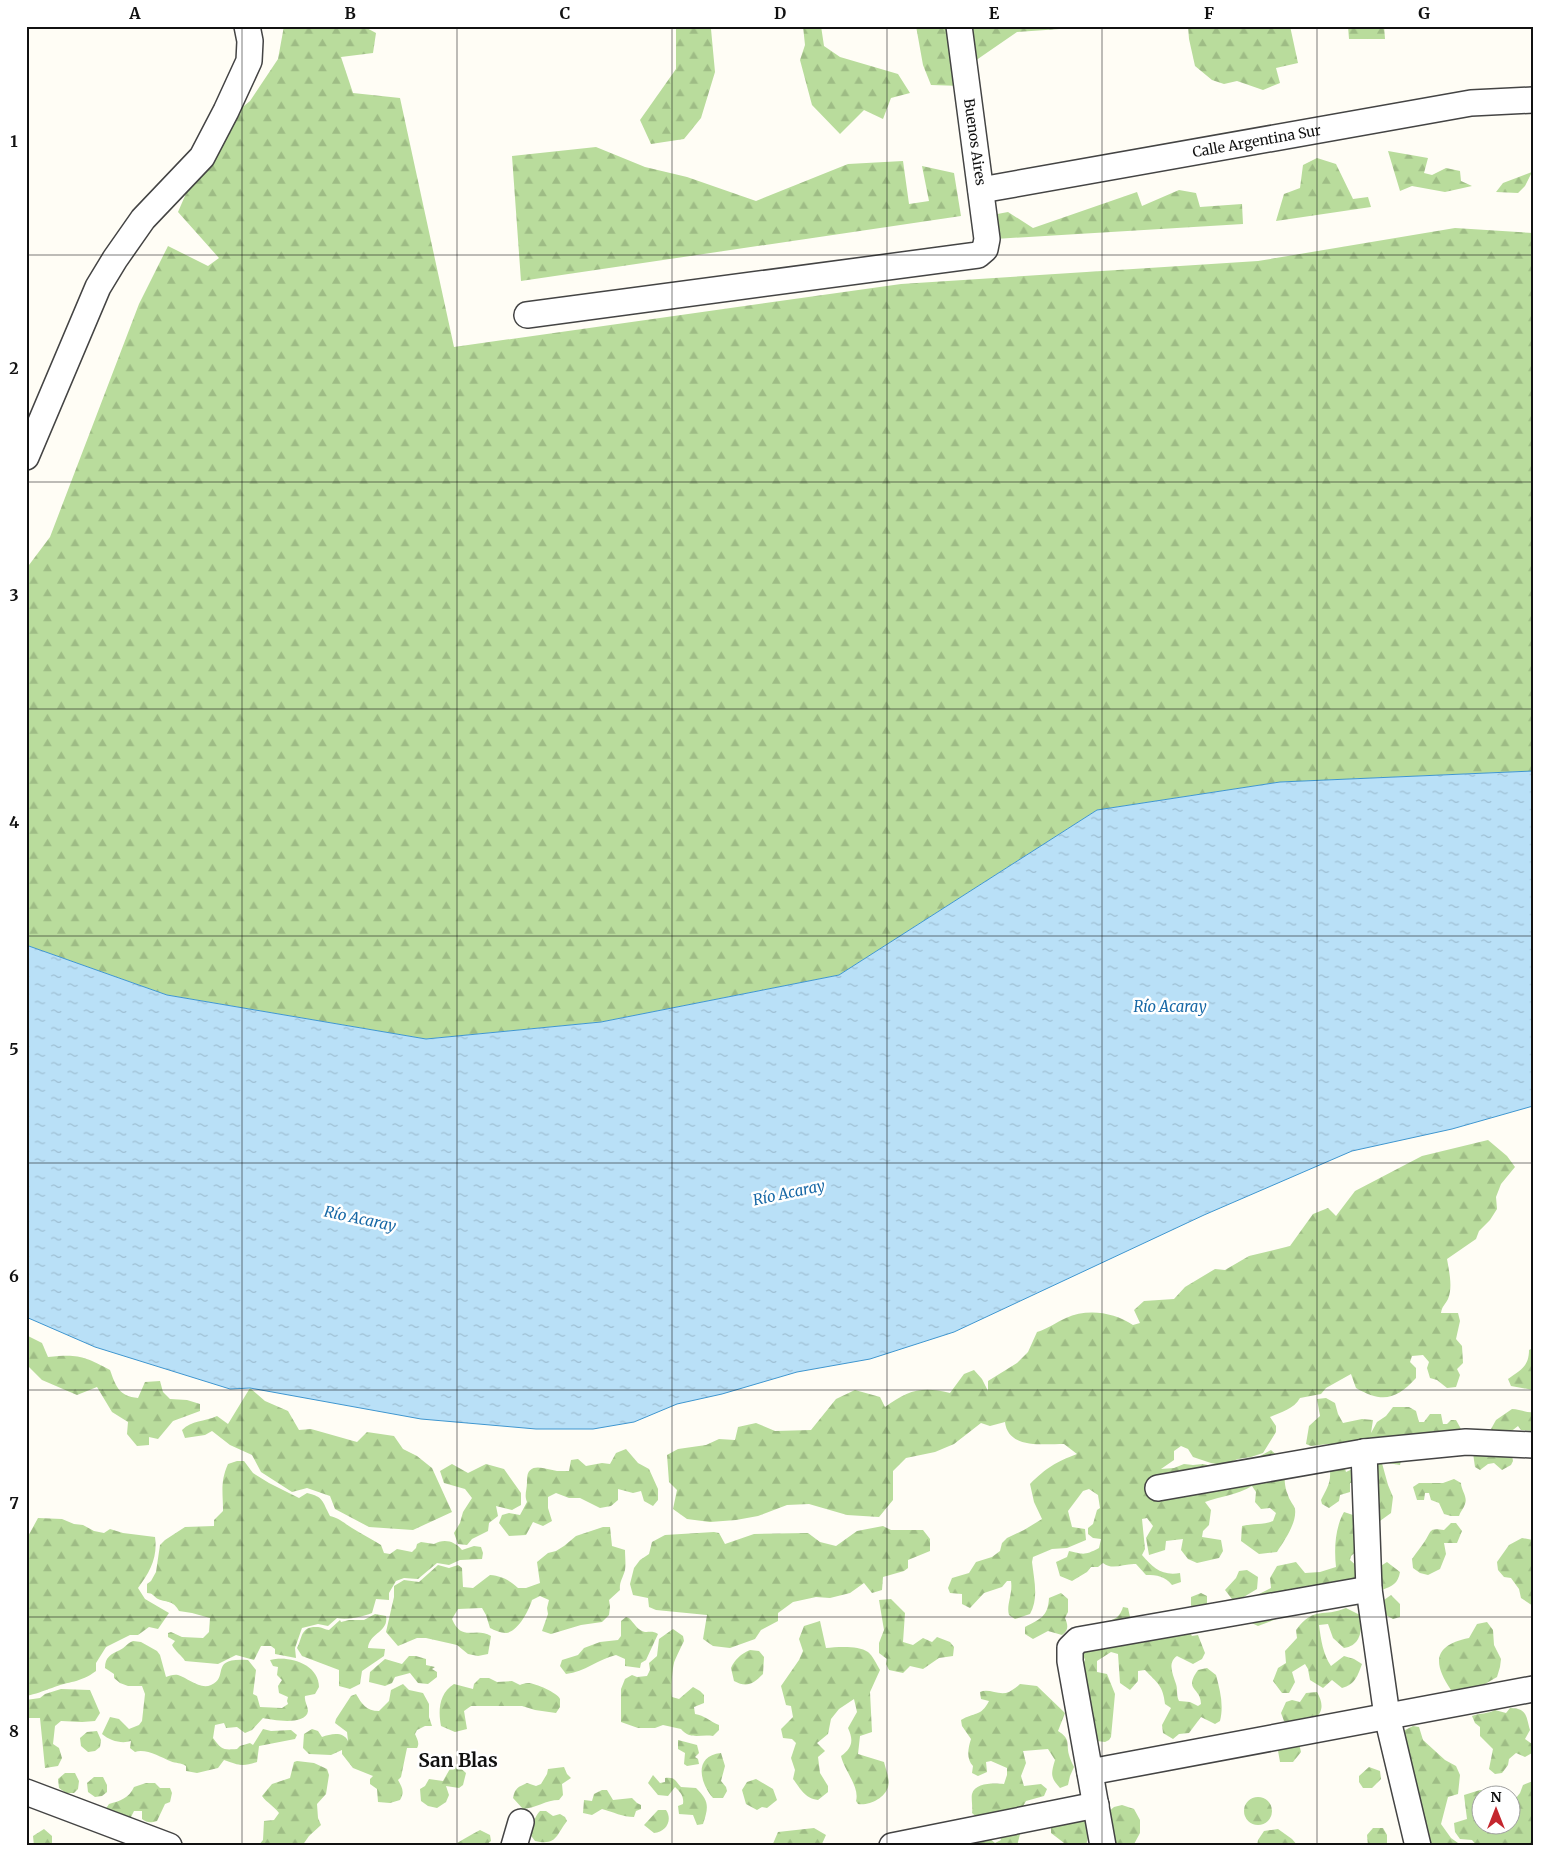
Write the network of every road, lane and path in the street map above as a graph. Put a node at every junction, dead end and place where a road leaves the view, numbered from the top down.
1 (247, 26) edge
2 (959, 26) edge
3 (1533, 100) edge
4 (981, 190) junction
5 (527, 315) dead end
6 (26, 457) edge
7 (1533, 1445) edge
8 (1364, 1452) junction
9 (1158, 1488) dead end
10 (1369, 1589) junction
11 (1533, 1689) edge
12 (1387, 1716) junction
13 (1090, 1772) junction
14 (26, 1792) edge
15 (1096, 1805) junction
16 (521, 1822) dead end
17 (169, 1846) edge
18 (514, 1846) edge
19 (892, 1846) edge
20 (1103, 1846) edge
21 (1418, 1846) edge

1 - 6 street
2 - 4 street, Buenos Aires
3 - 4 street, Calle Argentina Sur
4 - 5 street, Buenos Aires
7 - 8 street
8 - 9 street
8 - 10 street
10 - 12 street
10 - 13 street
11 - 12 street
12 - 13 street
12 - 21 street
13 - 15 street
14 - 17 street
15 - 19 street
15 - 20 street
16 - 18 street

